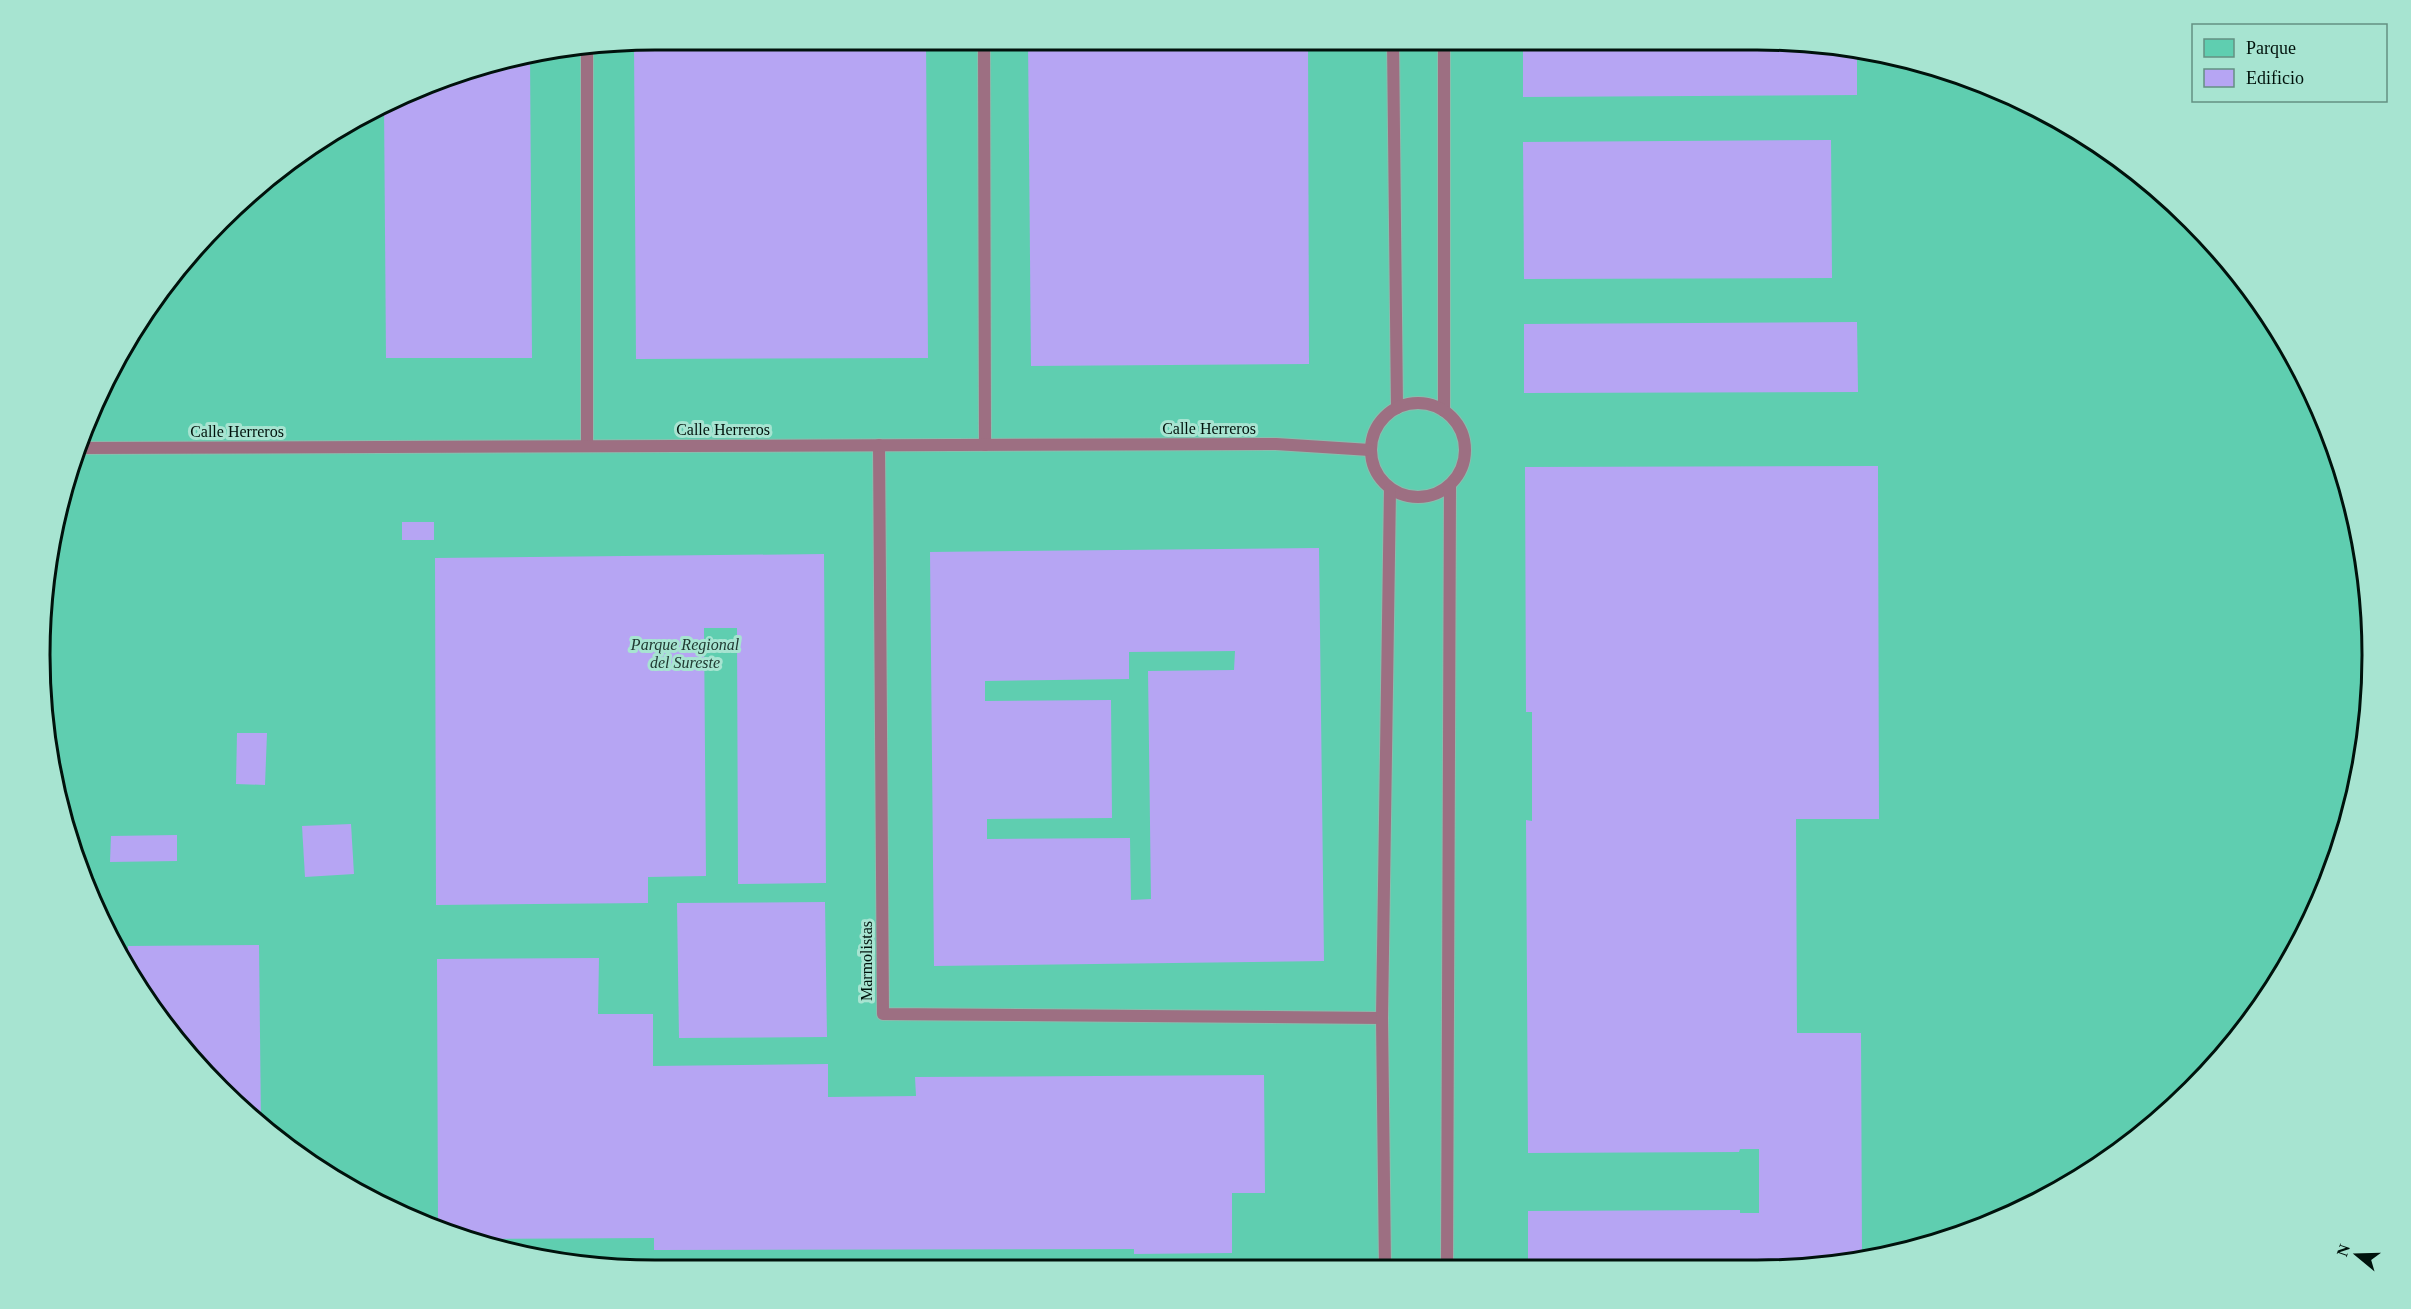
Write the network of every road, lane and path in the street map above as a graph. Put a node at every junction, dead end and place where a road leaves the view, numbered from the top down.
1 (984, 50) edge
2 (1393, 50) edge
3 (1444, 50) edge
4 (587, 54) edge
5 (1396, 408) junction
6 (1444, 411) junction
7 (879, 445) junction
8 (985, 445) junction
9 (587, 446) junction
10 (87, 448) edge
11 (1370, 450) junction
12 (1450, 485) junction
13 (1390, 489) junction
14 (1382, 1018) junction
15 (1385, 1260) edge
16 (1447, 1260) edge

1 - 8 lane
2 - 5 lane
3 - 6 lane
4 - 9 lane
5 - 6 lane
5 - 11 lane
6 - 12 lane
7 - 8 lane, Calle Herreros
7 - 9 lane, Calle Herreros
7 - 14 lane, Marmolistas
8 - 11 lane, Calle Herreros
9 - 10 lane, Calle Herreros
11 - 13 lane
12 - 13 lane
12 - 16 lane
13 - 14 lane
14 - 15 lane

